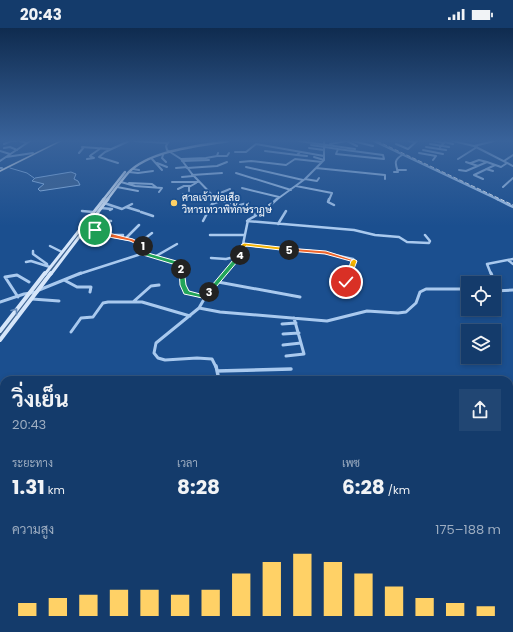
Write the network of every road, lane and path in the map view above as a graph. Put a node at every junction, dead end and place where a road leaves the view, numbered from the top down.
1 (129, 169) edge
2 (133, 169) edge
3 (134, 169) edge
4 (188, 169) edge
5 (252, 169) edge
6 (316, 169) edge
7 (328, 169) edge
8 (335, 169) edge
9 (432, 169) edge
10 (470, 169) edge
11 (486, 169) joint
12 (139, 170) dead end
13 (348, 170) junction
14 (397, 170) joint
15 (406, 170) dead end
16 (458, 170) dead end
17 (154, 171) dead end
18 (493, 171) dead end
19 (129, 172) junction
20 (357, 172) junction
21 (394, 172) dead end
22 (222, 173) dead end
23 (236, 173) dead end
24 (367, 173) junction
25 (376, 174) junction
26 (193, 175) junction
27 (346, 175) dead end
28 (356, 176) dead end
29 (366, 176) dead end
30 (182, 177) dead end
31 (319, 178) dead end
32 (376, 178) dead end
33 (513, 178) edge
34 (304, 179) junction
35 (385, 179) dead end
36 (483, 179) dead end
37 (183, 181) dead end
38 (198, 181) junction
39 (120, 182) junction
40 (172, 182) dead end
41 (127, 183) junction
42 (190, 186) junction
43 (296, 186) junction
44 (117, 187) junction
45 (158, 187) dead end
46 (503, 187) dead end
47 (242, 188) dead end
48 (178, 189) dead end
49 (230, 189) dead end
50 (214, 190) dead end
51 (291, 190) junction
52 (138, 191) dead end
53 (189, 191) dead end
54 (159, 192) dead end
55 (209, 192) junction
56 (183, 194) dead end
57 (213, 196) junction
58 (216, 198) junction
59 (279, 198) junction
60 (220, 201) junction
61 (104, 203) junction
62 (132, 204) dead end
63 (244, 204) dead end
64 (334, 205) dead end
65 (235, 206) junction
66 (126, 207) junction
67 (101, 208) junction
68 (253, 208) dead end
69 (513, 208) edge
70 (110, 210) dead end
71 (82, 211) dead end
72 (286, 211) dead end
73 (93, 212) junction
74 (264, 212) junction
75 (258, 214) junction
76 (153, 216) dead end
77 (93, 219) junction
78 (203, 220) dead end
79 (111, 221) dead end
80 (247, 221) junction
81 (278, 224) junction
82 (139, 225) dead end
83 (87, 226) junction
84 (84, 231) junction
85 (95, 232) junction
86 (152, 233) dead end
87 (123, 235) dead end
88 (210, 235) dead end
89 (244, 235) junction
90 (425, 235) dead end
91 (114, 236) junction
92 (126, 238) junction
93 (139, 243) junction
94 (177, 244) dead end
95 (244, 245) junction
96 (50, 246) dead end
97 (33, 251) dead end
98 (62, 252) junction
99 (144, 254) junction
100 (159, 255) junction
101 (239, 256) junction
102 (156, 257) junction
103 (210, 258) dead end
104 (163, 259) junction
105 (513, 259) edge
106 (508, 260) junction
107 (26, 262) dead end
108 (513, 264) edge
109 (49, 267) junction
110 (492, 276) edge
111 (64, 280) junction
112 (29, 282) dead end
113 (218, 282) junction
114 (346, 282) dead end
115 (159, 285) dead end
116 (461, 289) edge
117 (513, 290) edge
118 (35, 291) junction
119 (501, 291) edge
120 (90, 292) dead end
121 (18, 297) junction
122 (205, 297) junction
123 (300, 297) dead end
124 (32, 299) junction
125 (59, 301) dead end
126 (0, 302) edge
127 (133, 302) junction
128 (199, 308) junction
129 (190, 316) junction
130 (294, 318) junction
131 (296, 323) junction
132 (282, 324) dead end
133 (0, 331) edge
134 (71, 332) dead end
135 (299, 333) junction
136 (282, 334) dead end
137 (0, 340) edge
138 (301, 343) junction
139 (283, 345) dead end
140 (286, 356) dead end
141 (291, 370) dead end
142 (217, 371) junction
143 (218, 376) edge

1 - 73 street
2 - 19 street
3 - 12 street
4 - 26 street
5 - 34 street
6 - 34 street
7 - 13 street
8 - 13 street
9 - 69 street
10 - 16 street
11 - 18 street
11 - 36 street
13 - 20 street
13 - 27 street
14 - 15 street
14 - 21 street
17 - 19 street
19 - 39 street
20 - 24 street
20 - 28 street
22 - 26 street
23 - 51 street
24 - 25 street
24 - 29 street
25 - 32 street
25 - 35 street
26 - 30 street
26 - 38 street
31 - 34 street
33 - 46 street
34 - 43 street
37 - 38 street
38 - 40 street
38 - 42 street
38 - 55 street
39 - 41 street
39 - 44 street
41 - 45 street
41 - 54 street
42 - 48 street
42 - 53 street
43 - 51 street
43 - 64 street
44 - 52 street
44 - 61 street
47 - 59 street
49 - 57 street
50 - 55 street
51 - 59 street
55 - 57 street
56 - 58 street
57 - 58 street
58 - 60 street
59 - 74 street
60 - 65 street
60 - 78 street
61 - 66 street
61 - 67 street
62 - 66 street
63 - 65 street
65 - 75 street
66 - 76 street
67 - 70 street
67 - 77 street
68 - 74 street
71 - 73 street
72 - 81 street
73 - 98 street
74 - 75 street
75 - 80 street
77 - 79 street
77 - 83 street
80 - 81 street
80 - 89 street
81 - 90 street
82 - 92 street
83 - 84 street
83 - 85 street
84 - 85 street
84 - 118 street
85 - 91 street
86 - 93 street
87 - 91 street
88 - 89 street
89 - 95 street
91 - 92 street
92 - 93 street
93 - 99 street
94 - 100 street
95 - 101 street
95 - 114 street
96 - 98 street
97 - 109 street
98 - 109 street
99 - 102 street
99 - 111 street
100 - 102 street
100 - 104 street
101 - 103 street
101 - 113 street
102 - 104 street
104 - 122 street
105 - 106 street
106 - 108 street
106 - 110 street
107 - 109 street
109 - 118 street
111 - 118 street
111 - 120 street
112 - 121 street
113 - 122 street
113 - 123 street
115 - 127 street
116 - 130 street
117 - 119 street
118 - 121 street
118 - 124 street
133 -> 118 street
121 - 126 street
122 - 128 street
124 - 125 street
124 - 137 street
127 - 129 street
127 - 134 street
128 - 129 street
128 - 130 street
129 - 142 street
130 - 131 street
131 - 132 street
131 - 135 street
135 - 136 street
135 - 138 street
138 - 139 street
138 - 140 street
141 - 142 street
142 - 143 street

